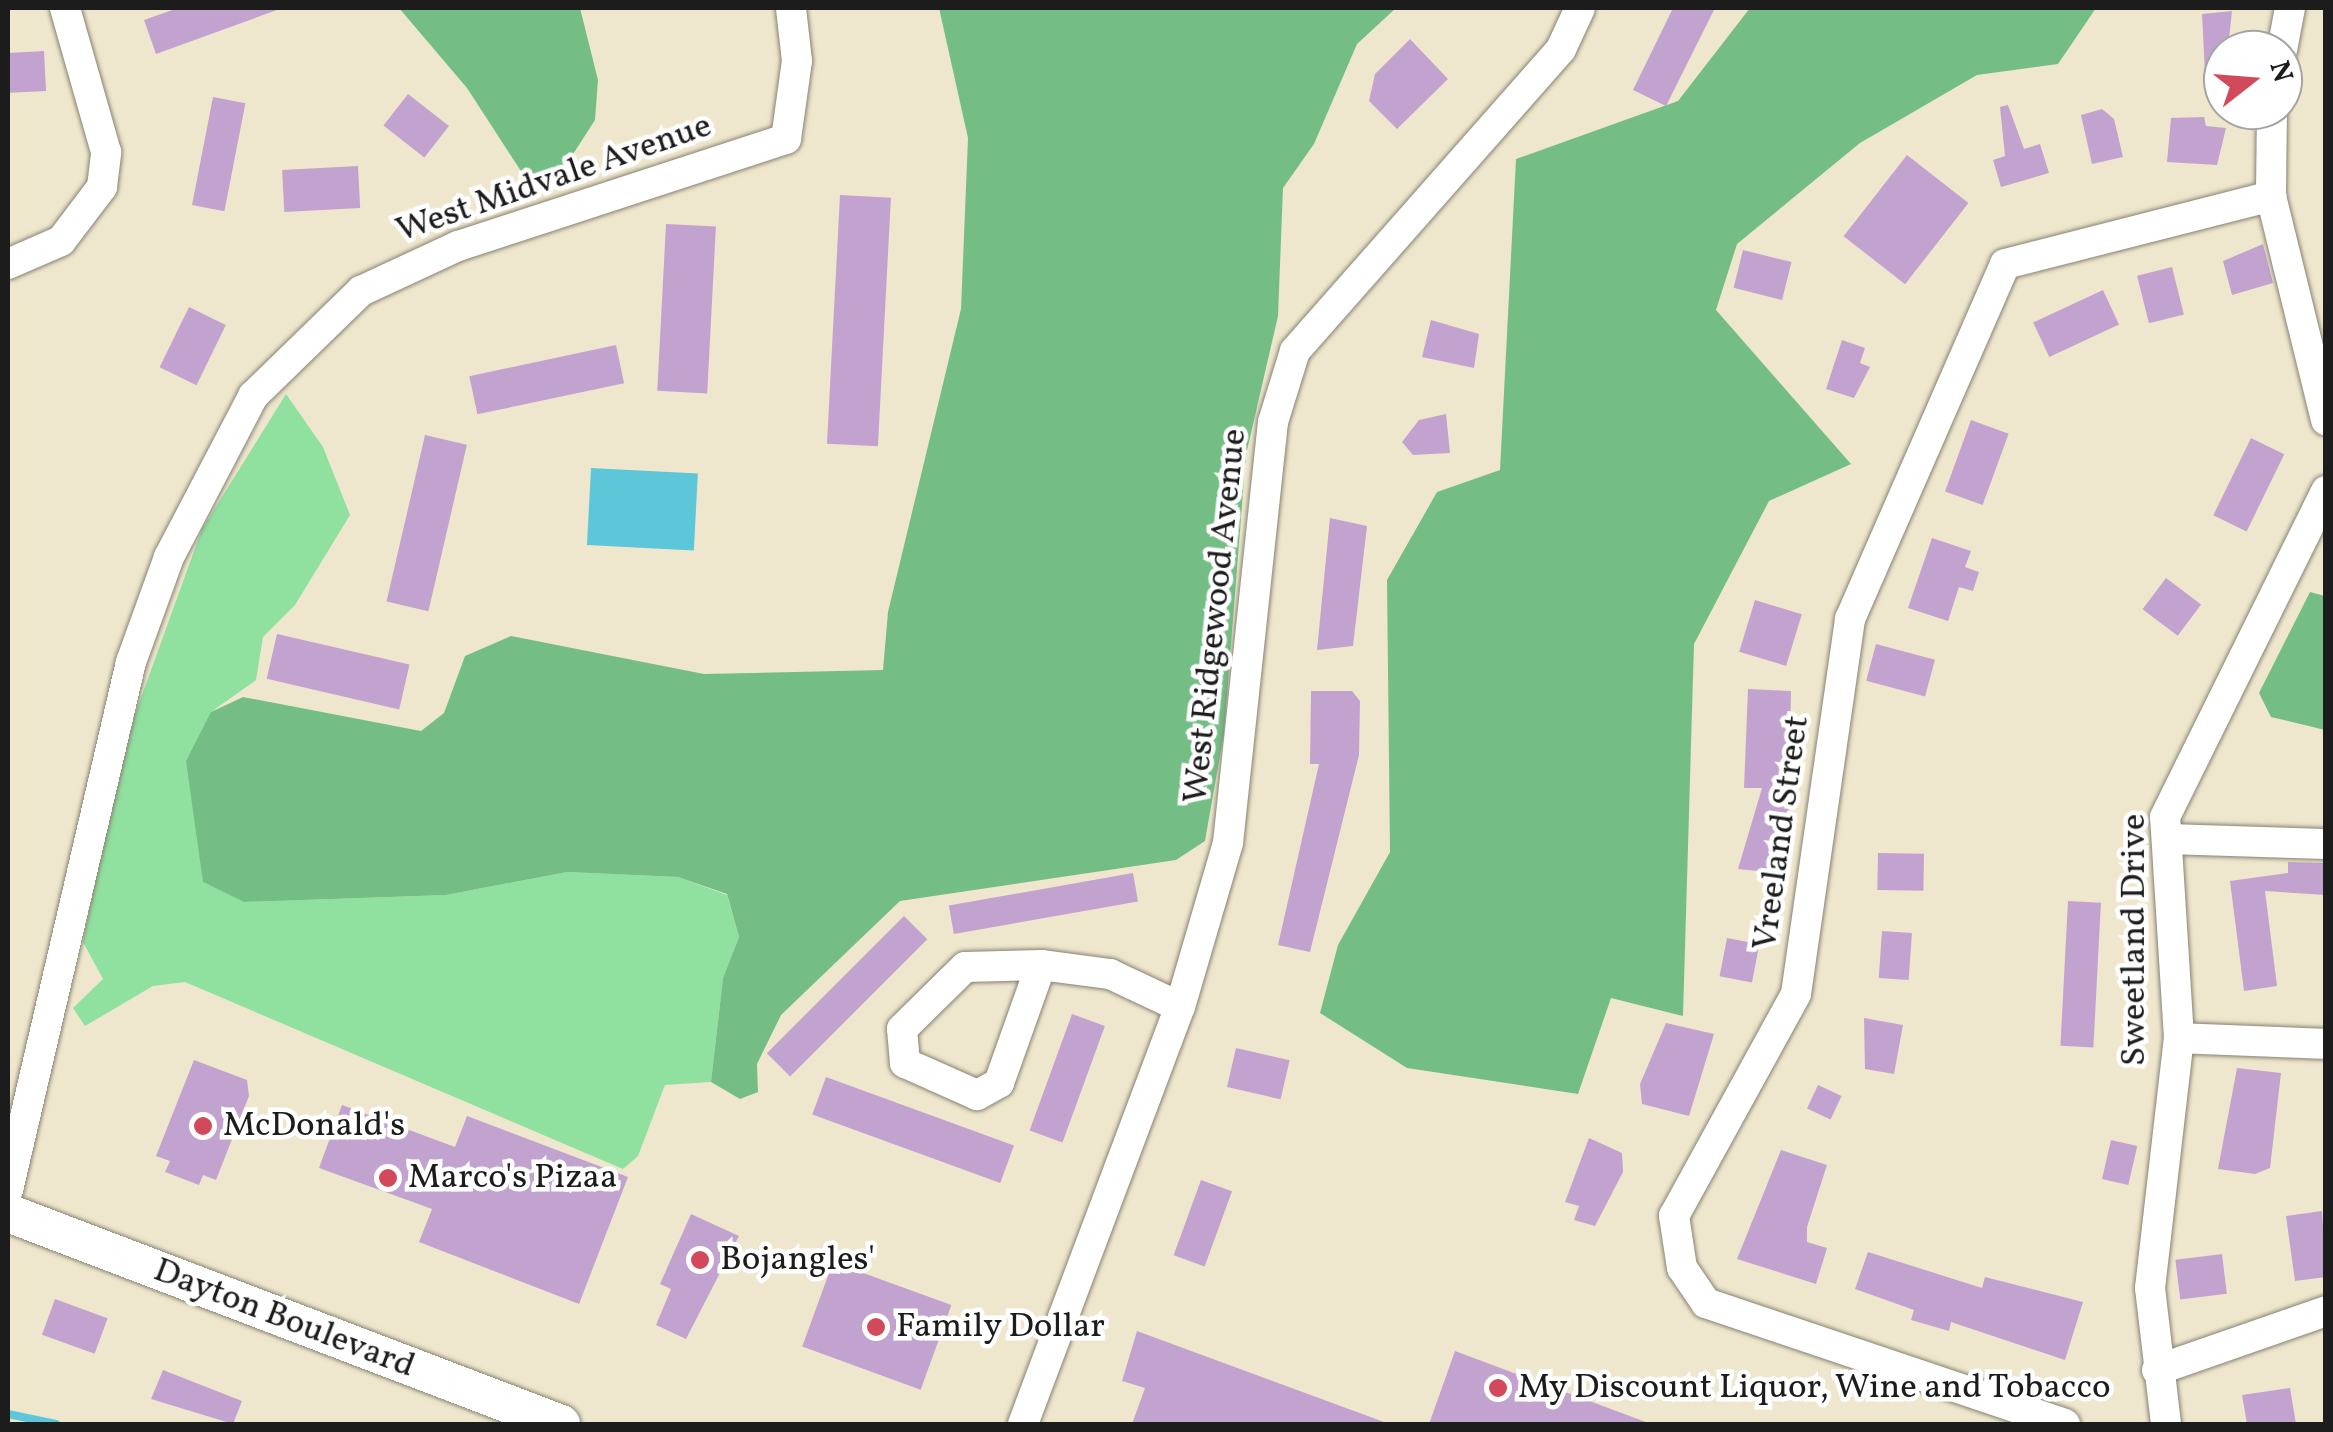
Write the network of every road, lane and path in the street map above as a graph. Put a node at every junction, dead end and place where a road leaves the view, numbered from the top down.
1 (65, 8) edge
2 (791, 8) edge
3 (1580, 8) edge
4 (2272, 130) edge
5 (2271, 196) junction
6 (8, 264) edge
7 (2326, 420) edge
8 (2326, 490) edge
9 (2167, 839) junction
10 (2326, 844) edge
11 (1041, 966) junction
12 (1180, 1006) junction
13 (2179, 1038) junction
14 (2326, 1044) edge
15 (8, 1190) edge
16 (8, 1213) edge
17 (2326, 1311) edge
18 (2158, 1370) junction
19 (561, 1424) edge
20 (1023, 1424) edge
21 (2064, 1424) edge
22 (2166, 1424) edge

1 - 6 street
2 - 15 street, West Midvale Avenue
3 - 12 street, West Ridgewood Avenue
4 - 5 street
5 - 7 street
5 - 21 street, Vreeland Street
8 - 9 street, Sweetland Drive
9 - 10 street
9 - 13 street, Sweetland Drive
11 - 11 street
11 - 12 street
12 - 20 street, West Ridgewood Avenue
13 - 14 street
13 - 18 street, Sweetland Drive
16 - 19 main road, Dayton Boulevard
17 - 18 street
18 - 22 street, Sweetland Drive

